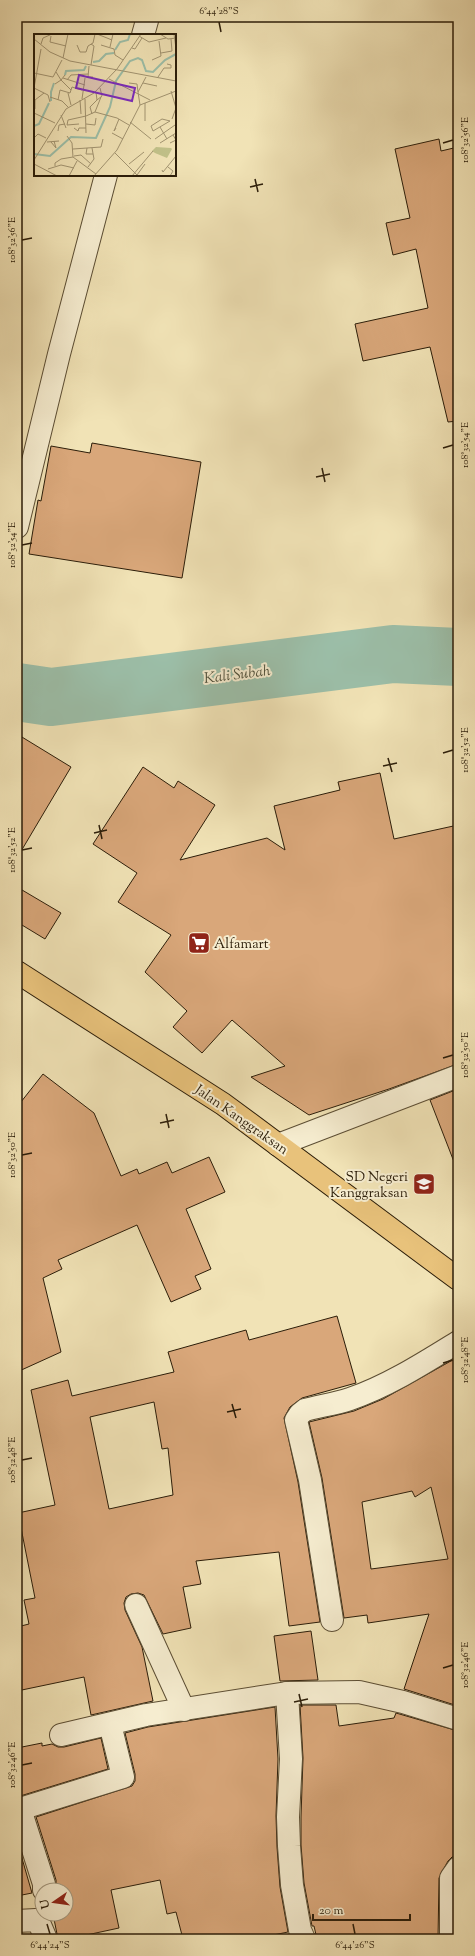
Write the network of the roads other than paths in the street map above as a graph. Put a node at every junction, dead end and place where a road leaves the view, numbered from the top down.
1 (148, 17) edge
2 (143, 34) edge
3 (106, 176) edge
4 (17, 527) edge
5 (17, 972) edge
6 (458, 1076) edge
7 (278, 1145) junction
8 (456, 1275) edge
9 (458, 1342) edge
10 (136, 1605) dead end
11 (332, 1620) dead end
12 (287, 1693) junction
13 (184, 1710) junction
14 (458, 1719) edge
15 (110, 1724) junction
16 (61, 1734) dead end
17 (458, 1868) edge
18 (43, 1882) edge
19 (304, 1939) edge
20 (451, 1939) edge

1 - 2 street
3 - 4 street
5 - 7 highway, Jalan Kanggraksan
6 - 7 street
7 - 8 highway, Jalan Kanggraksan
9 - 11 street
10 - 13 street
12 - 13 street
12 - 14 street
12 - 19 street
13 - 15 street
15 - 16 street
15 - 18 street
17 - 20 street

